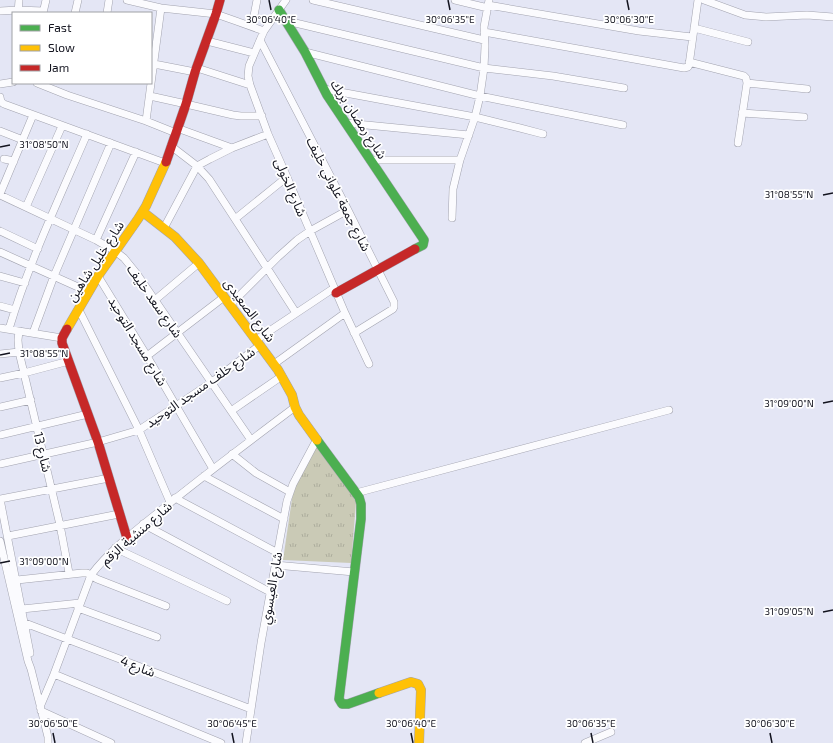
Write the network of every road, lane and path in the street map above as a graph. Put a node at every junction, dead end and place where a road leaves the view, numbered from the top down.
1 (19, 0) edge
2 (46, 0) edge
3 (78, 0) edge
4 (109, 0) edge
5 (127, 0) edge
6 (220, 0) edge
7 (257, 0) edge
8 (286, 0) edge
9 (313, 0) edge
10 (455, 0) edge
11 (698, 0) edge
12 (704, 0) edge
13 (488, 4) edge
14 (161, 8) junction
15 (280, 10) junction
16 (0, 11) edge
17 (18, 12) edge
18 (43, 12) edge
19 (75, 12) edge
20 (107, 12) edge
21 (216, 14) junction
22 (833, 17) edge
23 (286, 21) junction
24 (252, 26) junction
25 (694, 28) junction
26 (264, 31) junction
27 (484, 32) junction
28 (692, 38) junction
29 (260, 40) junction
30 (484, 40) junction
31 (207, 41) junction
32 (748, 42) dead end
33 (304, 52) junction
34 (254, 53) junction
35 (689, 62) junction
36 (154, 64) junction
37 (484, 68) junction
38 (196, 70) junction
39 (152, 80) edge
40 (12, 82) edge
41 (747, 83) junction
42 (0, 84) edge
43 (40, 84) edge
44 (59, 84) edge
45 (152, 84) edge
46 (250, 84) junction
47 (624, 88) dead end
48 (324, 89) junction
49 (807, 89) dead end
50 (57, 91) junction
51 (150, 96) junction
52 (480, 96) junction
53 (2, 101) edge
54 (186, 104) junction
55 (742, 113) junction
56 (33, 115) junction
57 (262, 116) junction
58 (475, 117) junction
59 (804, 117) dead end
60 (146, 120) junction
61 (346, 123) junction
62 (623, 125) dead end
63 (62, 126) junction
64 (0, 131) edge
65 (177, 131) junction
66 (87, 134) junction
67 (268, 134) junction
68 (543, 134) dead end
69 (469, 135) junction
70 (23, 140) junction
71 (111, 143) junction
72 (738, 143) dead end
73 (171, 146) junction
74 (232, 148) junction
75 (136, 152) junction
76 (4, 159) dead end
77 (370, 160) junction
78 (460, 160) junction
79 (14, 161) junction
80 (165, 163) junction
81 (197, 166) junction
82 (287, 177) junction
83 (0, 194) edge
84 (26, 207) junction
85 (348, 210) junction
86 (143, 212) junction
87 (452, 218) dead end
88 (50, 219) junction
89 (235, 219) junction
90 (164, 228) junction
91 (74, 230) junction
92 (0, 231) edge
93 (310, 231) junction
94 (96, 240) junction
95 (38, 249) junction
96 (115, 251) junction
97 (0, 252) edge
98 (199, 263) junction
99 (31, 266) junction
100 (267, 268) junction
101 (378, 270) junction
102 (0, 276) edge
103 (54, 276) junction
104 (98, 276) junction
105 (24, 283) junction
106 (335, 290) junction
107 (89, 292) junction
108 (224, 296) junction
109 (155, 300) junction
110 (230, 305) junction
111 (0, 306) edge
112 (15, 310) junction
113 (79, 310) junction
114 (296, 313) junction
115 (345, 313) junction
116 (0, 328) edge
117 (9, 329) junction
118 (19, 331) junction
119 (33, 333) junction
120 (178, 333) junction
121 (354, 333) junction
122 (62, 338) junction
123 (258, 342) junction
124 (19, 352) junction
125 (0, 354) edge
126 (147, 356) junction
127 (69, 360) junction
128 (274, 364) junction
129 (369, 364) dead end
130 (24, 373) junction
131 (282, 376) junction
132 (0, 378) edge
133 (212, 382) junction
134 (31, 400) junction
135 (176, 406) junction
136 (0, 407) edge
137 (296, 407) junction
138 (669, 410) dead end
139 (231, 411) junction
140 (88, 414) junction
141 (37, 426) junction
142 (139, 430) junction
143 (0, 435) edge
144 (317, 439) junction
145 (251, 440) junction
146 (98, 442) junction
147 (43, 454) junction
148 (232, 454) junction
149 (0, 464) edge
150 (213, 469) junction
151 (204, 476) junction
152 (109, 478) junction
153 (51, 490) junction
154 (290, 492) junction
155 (356, 493) junction
156 (0, 499) edge
157 (172, 500) junction
158 (119, 514) junction
159 (284, 519) junction
160 (143, 524) junction
161 (60, 526) junction
162 (8, 536) junction
163 (127, 538) junction
164 (0, 541) edge
165 (115, 548) junction
166 (278, 553) junction
167 (275, 565) junction
168 (354, 572) junction
169 (70, 573) junction
170 (91, 575) junction
171 (16, 580) junction
172 (270, 592) junction
173 (227, 601) dead end
174 (79, 606) junction
175 (166, 606) dead end
176 (22, 609) junction
177 (25, 623) junction
178 (157, 637) dead end
179 (67, 639) junction
180 (31, 669) junction
181 (54, 674) junction
182 (41, 709) junction
183 (251, 709) junction
184 (611, 732) dead end
185 (48, 743) edge
186 (111, 743) edge
187 (221, 743) edge
188 (246, 743) edge
189 (418, 743) edge
190 (585, 743) edge

1 - 17 street
2 - 18 street
3 - 19 street
4 - 20 street
5 - 14 street
6 - 21 street, شارع خليل شاهين
7 - 24 street
8 - 15 street, شارع الخولى
9 - 30 street
10 - 13 street
11 - 25 street
12 - 22 street
13 - 27 street
13 - 28 street
14 - 21 street
14 - 36 street
15 - 23 street, شارع رمضان بريك
15 - 26 street, شارع الخولى
16 - 17 street
17 - 18 street
21 - 24 street
21 - 31 street, شارع خليل شاهين
23 - 33 street, شارع رمضان بريك
23 - 37 street
24 - 26 street
25 - 28 street
25 - 32 street
26 - 29 street, شارع الخولى
27 - 30 street
27 - 35 street
28 - 35 street
29 - 34 street, شارع الخولى
29 - 85 street, شارع جمعة علواني خليف
30 - 37 street
31 - 34 street
31 - 38 street, شارع خليل شاهين
33 - 48 street, شارع رمضان بريك
33 - 52 street
34 - 46 street, شارع الخولى
35 - 41 street
36 - 38 street
36 - 39 street
37 - 47 street
37 - 52 street
38 - 46 street
38 - 54 street, شارع خليل شاهين
40 - 42 street
41 - 49 street
41 - 55 street
43 - 50 street
44 - 50 street
45 - 51 street
46 - 57 street, شارع الخولى
48 - 58 street
48 - 61 street, شارع رمضان بريك
50 - 60 street
51 - 54 street
51 - 60 street
52 - 58 street
52 - 62 street
53 - 56 street
54 - 57 street
54 - 65 street, شارع خليل شاهين
55 - 59 street
55 - 72 street
56 - 63 street
56 - 70 street
57 - 67 street, شارع الخولى
58 - 68 street
58 - 69 street
60 - 65 street
61 - 69 street
61 - 77 street, شارع رمضان بريك
63 - 66 street
63 - 84 street
64 - 70 street
65 - 73 street, شارع خليل شاهين
65 - 74 street
66 - 71 street
66 - 88 street
67 - 74 street
67 - 82 street, شارع الخولى
69 - 78 street
70 - 79 street
71 - 75 street
71 - 91 street
73 - 80 street, شارع خليل شاهين
73 - 81 street
74 - 81 street
75 - 80 street
75 - 94 street
76 - 79 street
77 - 78 street
77 - 101 street, شارع رمضان بريك
78 - 87 street
79 - 83 street
80 - 86 street, شارع خليل شاهين
81 - 89 street
81 - 90 street
82 - 89 street
82 - 93 street, شارع الخولى
83 - 84 street, شارع سعد خليف
84 - 88 street, شارع سعد خليف
85 - 93 street
85 - 101 street, شارع جمعة علواني خليف
86 - 90 street, شارع الصعيدى
86 - 96 street, شارع خليل شاهين
88 - 91 street, شارع سعد خليف
88 - 95 street
89 - 100 street
90 - 98 street, شارع الصعيدى
91 - 94 street, شارع سعد خليف
91 - 103 street
92 - 95 street
93 - 100 street
93 - 106 street, شارع الخولى
94 - 96 street, شارع سعد خليف
95 - 99 street
96 - 104 street, شارع خليل شاهين
96 - 109 street, شارع سعد خليف
97 - 99 street
98 - 108 street, شارع الصعيدى
98 - 109 street
99 - 103 street
99 - 105 street
100 - 110 street
100 - 114 street
101 - 106 street
101 - 121 street, شارع جمعة علواني خليف
102 - 105 street
103 - 107 street
103 - 119 street
104 - 107 street, شارع خليل شاهين
104 - 126 street, شارع مسجد التوحيد
105 - 112 street
106 - 114 street, شارع خلف مسجد التوحيد
106 - 115 street, شارع الخولى
107 - 113 street, شارع خليل شاهين
108 - 110 street, شارع الصعيدى
108 - 120 street
109 - 120 street, شارع سعد خليف
110 - 123 street, شارع الصعيدى
111 - 112 street
112 - 117 street
113 - 122 street, شارع خليل شاهين
113 - 142 street
114 - 123 street, شارع خلف مسجد التوحيد
115 - 121 street, شارع الخولى
115 - 128 street
116 - 117 street
117 - 118 street
118 - 119 street
118 - 124 street, شارع 13
119 - 122 street
120 - 126 street
120 - 133 street, شارع سعد خليف
121 - 129 street, شارع الخولى
122 - 127 street
123 - 128 street, شارع الصعيدى
123 - 133 street, شارع خلف مسجد التوحيد
124 - 125 street
124 - 130 street, شارع 13
126 - 135 street, شارع مسجد التوحيد
127 - 130 street
127 - 140 street
128 - 131 street, شارع الصعيدى
130 - 132 street
130 - 134 street, شارع 13
131 - 137 street, شارع الصعيدى
131 - 139 street
133 - 135 street, شارع خلف مسجد التوحيد
133 - 139 street, شارع سعد خليف
134 - 136 street
134 - 141 street, شارع 13
135 - 142 street, شارع خلف مسجد التوحيد
135 - 150 street, شارع مسجد التوحيد
137 - 144 street, شارع الصعيدى
137 - 145 street, شارع منشية الزقم
138 - 155 street
139 - 145 street, شارع سعد خليف
140 - 141 street
140 - 146 street
141 - 143 street
141 - 147 street, شارع 13
142 - 146 street, شارع خلف مسجد التوحيد
142 - 157 street
144 - 154 street, شارع العيسوي
144 - 155 street, شارع الصعيدى
145 - 148 street, شارع منشية الزقم
146 - 147 street, شارع خلف مسجد التوحيد
146 - 152 street
147 - 149 street, شارع خلف مسجد التوحيد
147 - 153 street, شارع 13
148 - 150 street, شارع منشية الزقم
148 - 154 street
150 - 151 street, شارع منشية الزقم
151 - 157 street, شارع منشية الزقم
151 - 159 street
152 - 153 street
152 - 158 street
153 - 156 street
153 - 161 street, شارع 13
154 - 159 street, شارع العيسوي
155 - 168 street
156 - 162 street
157 - 160 street, شارع منشية الزقم
157 - 166 street
158 - 161 street
158 - 163 street
159 - 166 street, شارع العيسوي
160 - 163 street, شارع منشية الزقم
160 - 172 street
161 - 162 street
161 - 169 street, شارع 13
162 - 171 street
163 - 165 street, شارع منشية الزقم
164 - 180 street
165 - 170 street, شارع منشية الزقم
165 - 173 street
166 - 167 street, شارع العيسوي
167 - 168 street
167 - 172 street, شارع العيسوي
168 - 189 street
169 - 170 street
169 - 171 street
170 - 174 street, شارع منشية الزقم
170 - 175 street
171 - 176 street
172 - 183 street, شارع العيسوي
174 - 176 street
174 - 178 street
174 - 179 street, شارع منشية الزقم
176 - 177 street
177 - 179 street, شارع 4
177 - 180 street
179 - 181 street, شارع منشية الزقم
179 - 183 street, شارع 4
180 - 182 street
181 - 182 street, شارع منشية الزقم
181 - 187 street
182 - 185 street
182 - 186 street
183 - 188 street, شارع العيسوي
184 - 190 street

